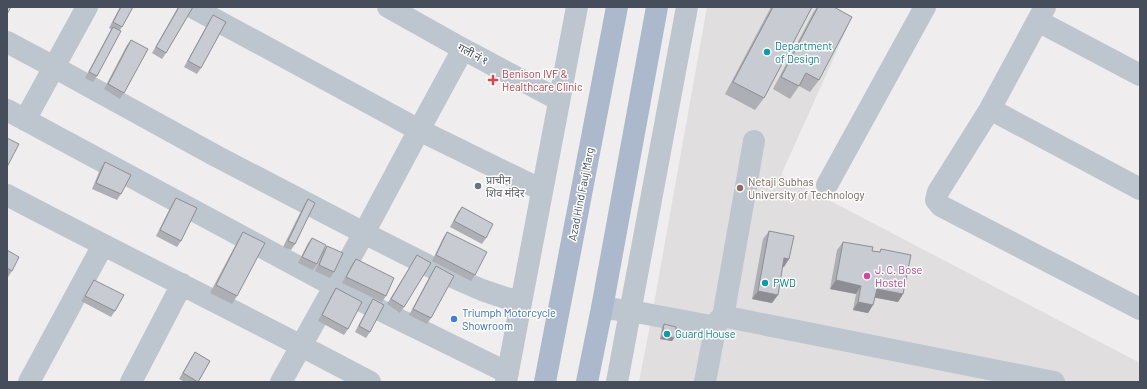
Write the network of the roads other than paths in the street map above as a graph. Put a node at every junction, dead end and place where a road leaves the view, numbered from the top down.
1 (87, 7) edge
2 (192, 7) edge
3 (388, 7) edge
4 (617, 7) edge
5 (657, 7) edge
6 (687, 7) edge
7 (925, 7) edge
8 (572, 9) edge
9 (1042, 14) edge
10 (7, 42) edge
11 (463, 49) junction
12 (54, 67) junction
13 (1140, 75) edge
14 (559, 100) junction
15 (990, 109) junction
16 (16, 115) edge
17 (419, 130) junction
18 (754, 141) dead end
19 (828, 185) dead end
20 (1140, 189) edge
21 (542, 190) junction
22 (7, 195) edge
23 (364, 233) junction
24 (103, 245) junction
25 (182, 284) junction
26 (334, 286) junction
27 (521, 303) junction
28 (602, 308) junction
29 (1140, 309) edge
30 (631, 311) junction
31 (719, 322) junction
32 (301, 345) junction
33 (507, 377) edge
34 (29, 382) edge
35 (131, 382) edge
36 (281, 382) edge
37 (370, 382) edge
38 (545, 382) edge
39 (587, 382) edge
40 (617, 382) edge
41 (705, 382) edge
42 (1054, 382) edge

1 - 12 street
2 - 17 street
3 - 11 street, गली नं १
4 - 38 main road, Azad Hind Fauj Marg
5 - 28 main road
6 - 30 street
7 - 19 street
8 - 14 street
9 - 13 street
9 - 15 street
10 - 12 street
11 - 14 street, गली नं १
11 - 17 street
12 - 16 street
12 - 23 street
14 - 21 street
15 - 20 street
15 - 29 street
16 - 26 street
17 - 21 street
17 - 23 street
18 - 31 street
21 - 27 street
22 - 24 street
23 - 26 street
23 - 27 street
24 - 25 street
24 - 34 street
25 - 32 street
25 - 35 street
26 - 32 street
26 - 33 street
27 - 33 street
28 - 30 street
28 - 39 main road
30 - 31 street
30 - 40 street
31 - 41 street
31 - 42 street
32 - 36 street
32 - 37 street

